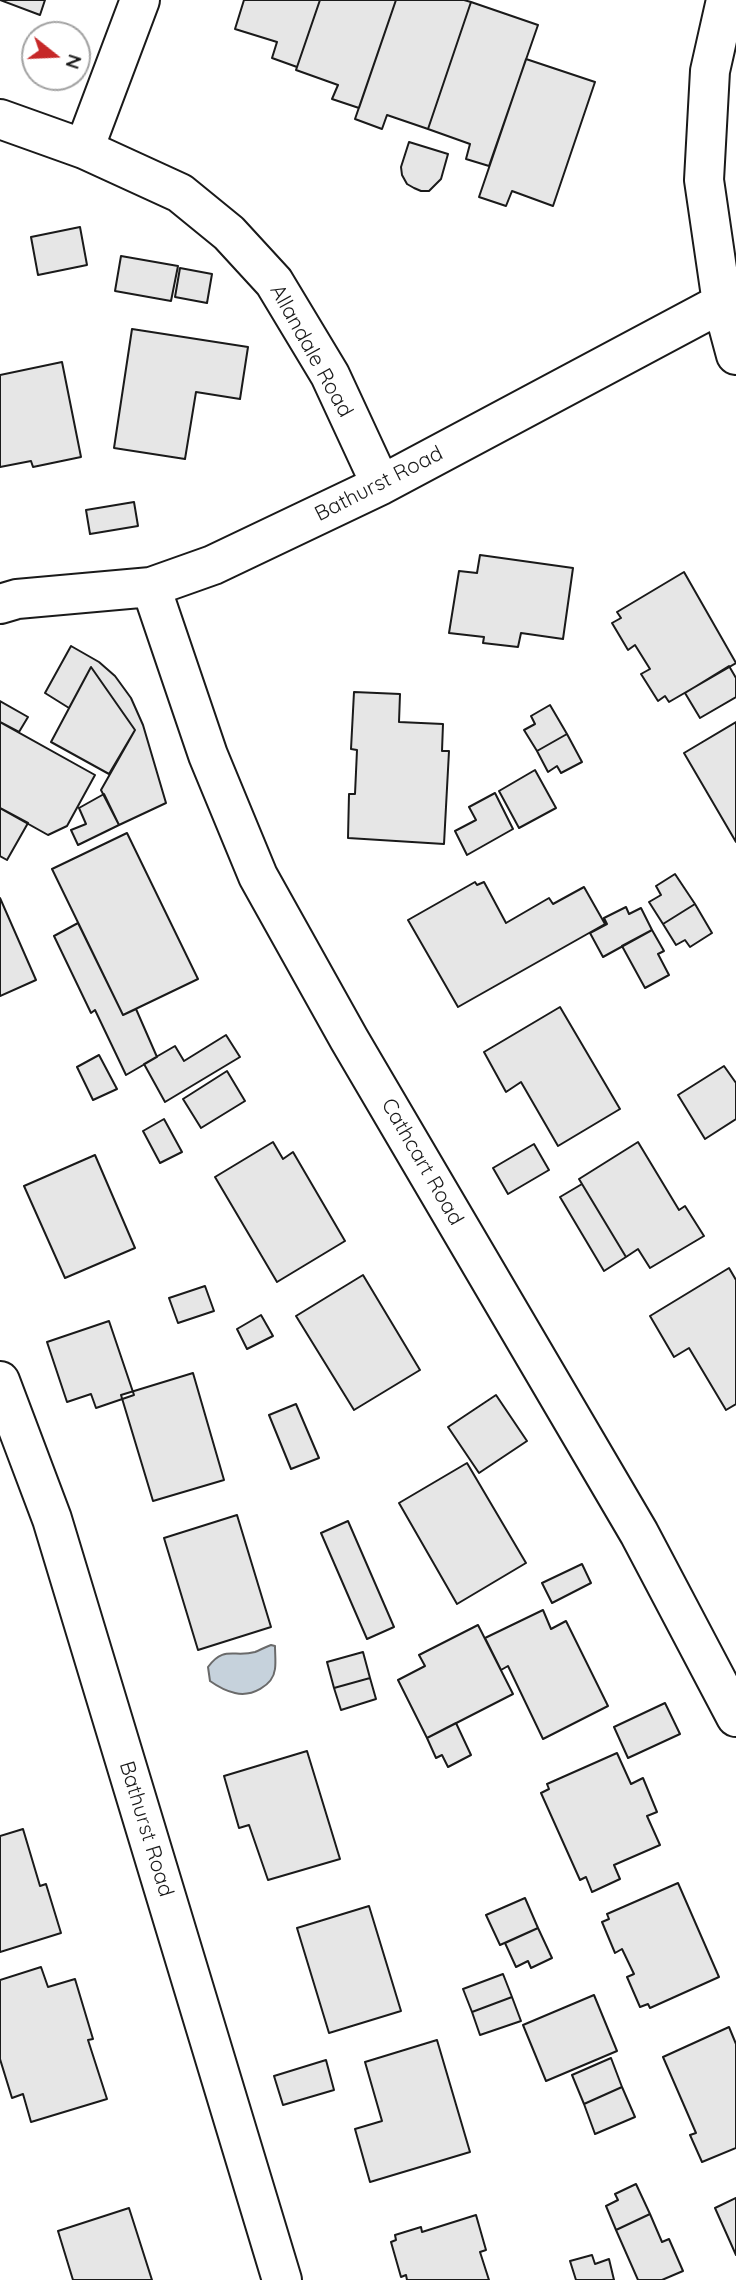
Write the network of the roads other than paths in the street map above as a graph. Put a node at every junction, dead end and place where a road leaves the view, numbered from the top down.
1 (140, 0) edge
2 (726, 0) edge
3 (0, 119) edge
4 (84, 149) junction
5 (729, 301) edge
6 (736, 355) edge
7 (381, 485) junction
8 (151, 587) junction
9 (0, 604) edge
10 (0, 1381) edge
11 (736, 1717) edge
12 (282, 2280) edge

1 - 4 street
2 - 5 street
3 - 4 street, Allandale Road
4 - 7 street, Allandale Road
5 - 6 street
5 - 7 street, Bathurst Road
7 - 8 street, Bathurst Road
8 - 9 street, Bathurst Road
8 - 11 street, Cathcart Road
10 - 12 street, Bathurst Road

